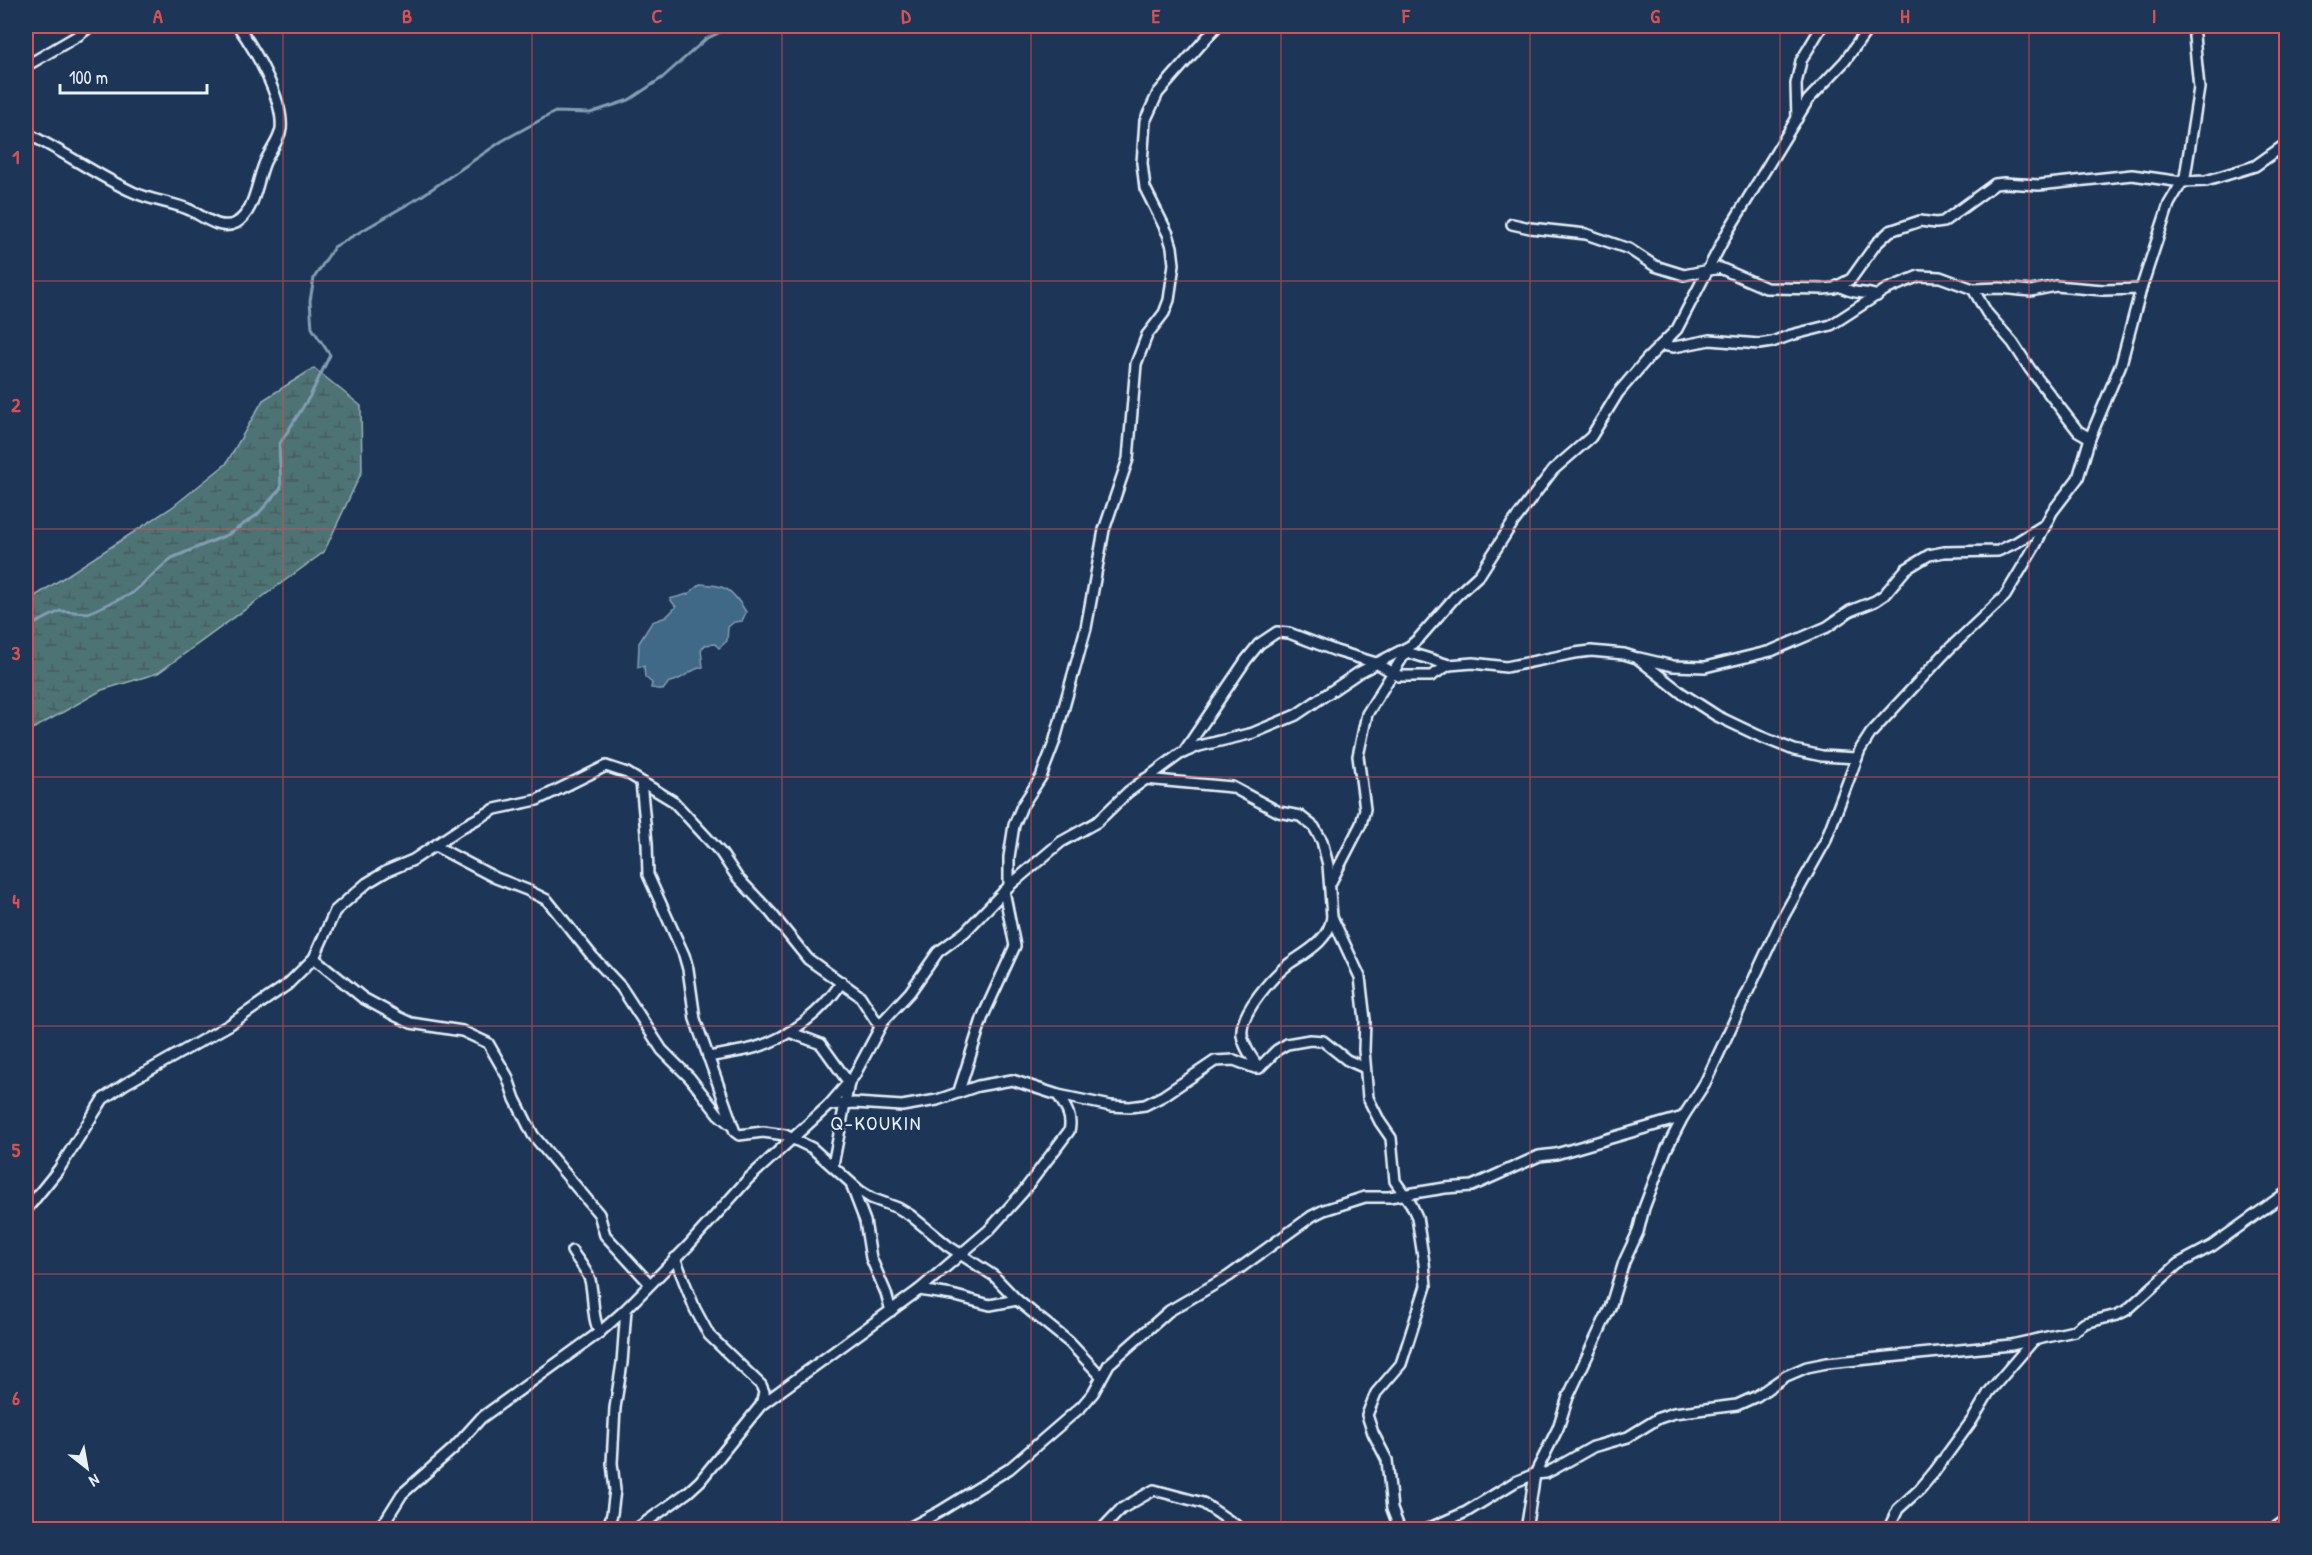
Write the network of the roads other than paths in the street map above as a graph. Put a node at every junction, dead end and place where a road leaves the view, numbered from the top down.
1 (91, 26) edge
2 (238, 26) edge
3 (1217, 26) edge
4 (1822, 26) edge
5 (1870, 26) edge
6 (2193, 26) edge
7 (26, 66) edge
8 (1797, 119) junction
9 (26, 133) edge
10 (2286, 144) edge
11 (2182, 182) junction
12 (1512, 224) dead end
13 (1706, 271) junction
14 (1839, 286) junction
15 (1973, 289) junction
16 (2141, 289) junction
17 (1877, 296) junction
18 (1661, 345) junction
19 (2090, 438) junction
20 (2046, 524) junction
21 (1408, 649) junction
22 (1637, 658) junction
23 (1376, 663) junction
24 (1449, 665) junction
25 (1393, 674) junction
26 (1183, 753) junction
27 (1857, 758) junction
28 (1145, 779) junction
29 (640, 782) junction
30 (435, 846) junction
31 (1329, 886) junction
32 (1006, 889) junction
33 (1332, 917) junction
34 (314, 958) junction
35 (842, 982) junction
36 (880, 1027) junction
37 (789, 1032) junction
38 (708, 1057) junction
39 (1259, 1068) junction
40 (1365, 1068) junction
41 (849, 1083) junction
42 (959, 1091) junction
43 (1058, 1095) junction
44 (846, 1104) junction
45 (829, 1105) junction
46 (1683, 1117) junction
47 (731, 1125) junction
48 (793, 1137) junction
49 (834, 1165) junction
50 (851, 1185) junction
51 (2286, 1193) edge
52 (1404, 1194) junction
53 (26, 1210) edge
54 (572, 1251) dead end
55 (961, 1255) junction
56 (675, 1258) junction
57 (650, 1284) junction
58 (919, 1290) junction
59 (1017, 1300) junction
60 (626, 1309) junction
61 (891, 1311) junction
62 (600, 1332) junction
63 (2032, 1341) junction
64 (1101, 1376) junction
65 (761, 1405) junction
66 (1534, 1474) junction
67 (2286, 1520) edge
68 (376, 1530) edge
69 (607, 1530) edge
70 (635, 1530) edge
71 (905, 1530) edge
72 (1101, 1530) edge
73 (1243, 1530) edge
74 (1400, 1530) edge
75 (1425, 1530) edge
76 (1526, 1530) edge
77 (1888, 1530) edge
78 (2272, 1530) edge

1 - 7 street
2 - 9 street
3 - 32 street
4 - 8 street
5 - 8 street
6 - 11 street
8 - 13 street
10 - 11 street
11 - 14 street
11 - 16 street
12 - 13 street
13 - 14 street
13 - 18 street
14 - 17 street
15 - 16 street
15 - 17 street
15 - 19 street
16 - 19 street
17 - 18 street
18 - 21 street
19 - 20 street
20 - 22 street
20 - 27 street
21 - 23 street
21 - 24 street
21 - 25 street
22 - 24 street
22 - 27 street
23 - 25 street
23 - 26 street
23 - 26 street
24 - 25 street
25 - 31 street
26 - 28 street
27 - 46 street
28 - 31 street
28 - 32 street
29 - 30 street
29 - 35 street
29 - 38 street
30 - 34 street
30 - 47 street
31 - 33 street
32 - 36 street
32 - 42 street
33 - 39 street
33 - 40 street
34 - 53 street
34 - 57 street
35 - 36 street
35 - 37 street
36 - 41 street
37 - 38 street
37 - 41 street
38 - 47 street
39 - 40 street
39 - 43 street
40 - 52 street
41 - 44 street
41 - 45 street
42 - 43 street
42 - 44 street
43 - 55 street
44 - 45 street
44 - 49 street
45 - 48 street
46 - 52 street
46 - 66 street
47 - 48 street
48 - 49 street
48 - 56 street
49 - 50 street
50 - 55 street
50 - 61 street
51 - 63 street
52 - 64 street
52 - 74 street
54 - 62 street
55 - 58 street
55 - 59 street
56 - 57 street
56 - 65 street
57 - 60 street
58 - 59 street
58 - 61 street
59 - 64 street
60 - 62 street
60 - 69 street
61 - 65 street
62 - 68 street
63 - 66 street
63 - 77 street
64 - 71 street
65 - 70 street
66 - 75 street
66 - 76 street
67 - 78 street
72 - 73 street

